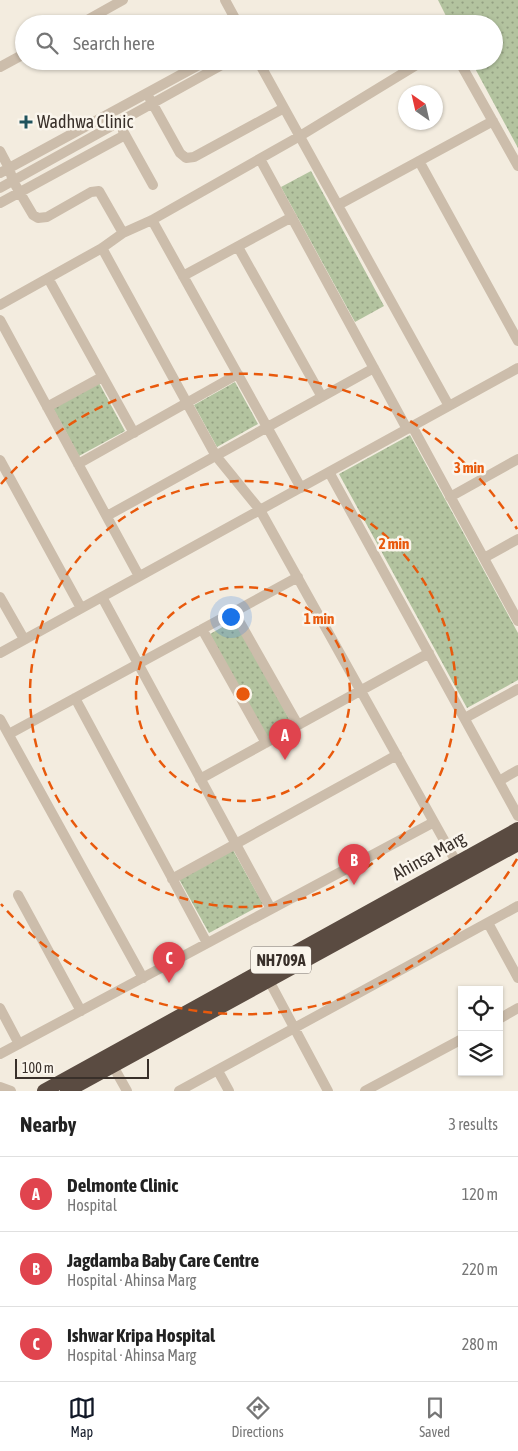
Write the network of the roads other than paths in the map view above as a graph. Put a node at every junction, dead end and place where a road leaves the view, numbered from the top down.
1 (123, 0) edge
2 (225, 0) edge
3 (96, 15) edge
4 (233, 15) edge
5 (15, 59) edge
6 (0, 67) edge
7 (190, 70) edge
8 (213, 70) edge
9 (263, 70) edge
10 (408, 70) edge
11 (464, 70) edge
12 (147, 94) junction
13 (153, 104) junction
14 (284, 108) junction
15 (493, 121) junction
16 (119, 123) junction
17 (125, 135) junction
18 (300, 136) junction
19 (0, 150) edge
20 (260, 158) junction
21 (419, 161) junction
22 (518, 166) edge
23 (4, 171) edge
24 (13, 181) junction
25 (153, 185) dead end
26 (0, 188) edge
27 (19, 192) junction
28 (0, 203) edge
29 (338, 205) junction
30 (292, 218) junction
31 (152, 220) junction
32 (123, 233) junction
33 (238, 247) junction
34 (102, 248) junction
35 (183, 276) junction
36 (48, 278) junction
37 (0, 305) edge
38 (0, 320) edge
39 (518, 340) edge
40 (374, 368) junction
41 (518, 368) edge
42 (238, 374) junction
43 (102, 377) junction
44 (322, 397) junction
45 (187, 403) junction
46 (449, 406) junction
47 (47, 407) junction
48 (267, 428) junction
49 (410, 428) junction
50 (134, 433) junction
51 (216, 456) junction
52 (518, 459) edge
53 (0, 460) edge
54 (78, 464) junction
55 (329, 472) junction
56 (301, 488) junction
57 (450, 497) junction
58 (260, 510) junction
59 (107, 516) junction
60 (518, 539) edge
61 (484, 558) junction
62 (139, 576) junction
63 (298, 577) junction
64 (0, 597) edge
65 (102, 597) junction
66 (81, 608) junction
67 (234, 612) junction
68 (518, 621) edge
69 (202, 629) junction
70 (24, 640) junction
71 (0, 652) edge
72 (429, 653) junction
73 (138, 664) junction
74 (518, 689) edge
75 (361, 691) junction
76 (74, 698) junction
77 (465, 718) junction
78 (0, 719) edge
79 (298, 725) junction
80 (8, 734) junction
81 (266, 743) junction
82 (397, 755) junction
83 (518, 770) edge
84 (200, 779) junction
85 (499, 780) junction
86 (518, 816) edge
87 (434, 822) junction
88 (518, 829) edge
89 (236, 844) junction
90 (518, 844) edge
91 (460, 868) junction
92 (172, 879) junction
93 (18, 895) dead end
94 (518, 906) edge
95 (271, 909) junction
96 (488, 923) junction
97 (207, 943) junction
98 (265, 975) junction
99 (143, 978) junction
100 (518, 978) edge
101 (0, 1008) edge
102 (518, 1008) edge
103 (81, 1010) junction
104 (503, 1016) edge
105 (295, 1029) junction
106 (458, 1041) edge
107 (19, 1044) junction
108 (0, 1054) edge
109 (113, 1066) junction
110 (218, 1071) junction
111 (0, 1087) edge
112 (11, 1091) edge
113 (44, 1091) edge
114 (67, 1091) edge
115 (127, 1091) edge
116 (179, 1091) edge
117 (229, 1091) edge
118 (328, 1091) edge
119 (365, 1091) edge

1 - 3 street
2 - 4 street
5 - 6 street
7 - 12 street
8 - 13 street
9 - 14 street
10 - 18 street
11 - 15 street
12 - 13 street
12 - 23 street
13 - 14 street
13 - 16 street
14 - 18 street
15 - 21 street
15 - 22 street
16 - 17 street
16 - 24 street
17 - 25 street
17 - 27 street
18 - 20 street
18 - 29 street
19 - 23 street
20 - 30 street
20 - 31 street
21 - 29 street
21 - 39 street
23 - 24 street
24 - 26 street
24 - 27 street
27 - 28 street
27 - 32 street
29 - 46 street
30 - 33 street
30 - 40 street
31 - 32 street
31 - 35 street
32 - 34 street
33 - 35 street
33 - 44 street
34 - 36 street
34 - 45 street
35 - 42 street
36 - 37 street
36 - 43 street
38 - 47 street
40 - 44 street
40 - 49 street
41 - 46 street
42 - 45 street
42 - 48 street
43 - 47 street
43 - 50 street
44 - 48 street
45 - 50 street
45 - 51 street
46 - 49 street
47 - 54 street
48 - 51 street
48 - 56 street
49 - 55 street
49 - 57 street
50 - 54 street
51 - 58 street
51 - 59 street
52 - 57 street
53 - 66 street
54 - 59 street
55 - 56 street
55 - 72 street
56 - 58 street
57 - 61 street
58 - 62 street
58 - 63 street
59 - 62 street
60 - 61 street
61 - 68 street
62 - 65 street
63 - 67 street
63 - 75 street
64 - 70 street
65 - 66 street
65 - 73 street
66 - 70 street
67 - 69 street
67 - 79 street
69 - 73 street
69 - 81 street
70 - 71 street
72 - 75 street
72 - 77 street
73 - 76 street
73 - 84 street
74 - 77 street
75 - 79 street
75 - 82 street
76 - 80 street
76 - 92 street
77 - 85 street
78 - 80 street
79 - 81 street
80 - 99 street
81 - 84 street
82 - 87 street
82 - 89 street
83 - 85 street
84 - 89 street
85 - 86 street
87 - 91 street
87 - 95 street
88 - 91 highway, Ahinsa Marg / NH709A
89 - 92 street
89 - 95 street
90 - 91 highway, Ahinsa Marg / NH709A
91 - 98 highway, Ahinsa Marg / NH709A
92 - 97 street
93 - 103 street
94 - 96 street
95 - 97 street
96 - 100 street
96 - 105 street
97 - 99 street
98 - 105 street
98 - 109 highway, Ahinsa Marg / NH709A
98 - 113 highway, Ahinsa Marg / NH709A
99 - 103 street
101 - 107 street
102 - 104 street
103 - 107 street
105 - 110 street
105 - 118 street
106 - 119 street
107 - 108 street
109 - 114 highway, Ahinsa Marg / NH709A
109 - 115 street
110 - 116 street
110 - 117 street
111 - 112 street

